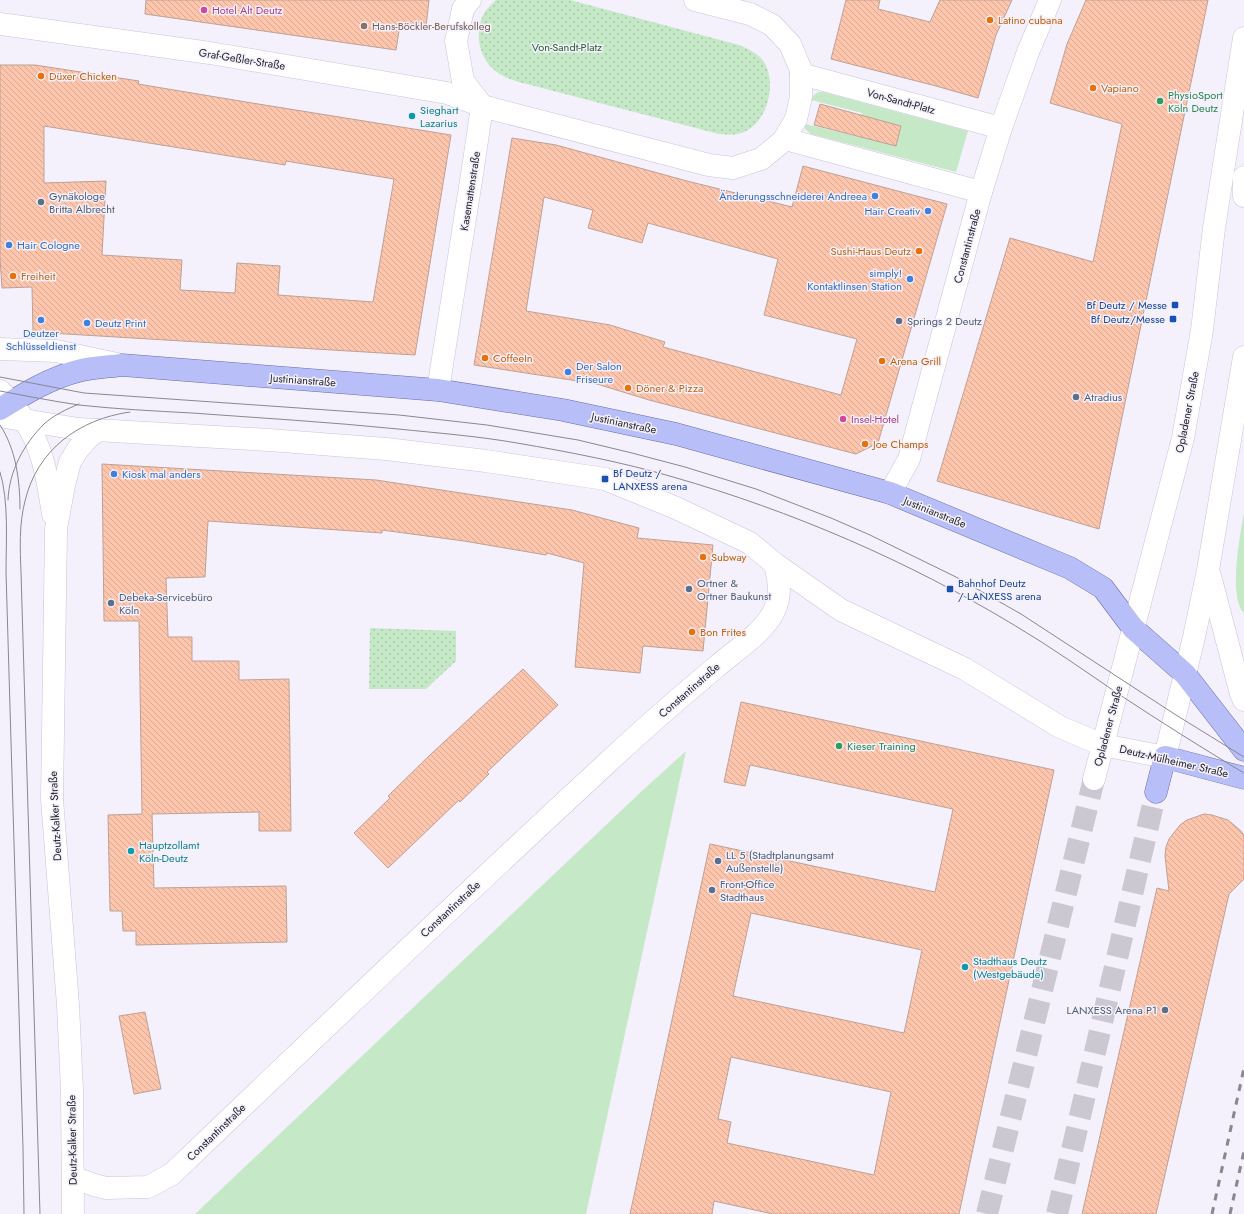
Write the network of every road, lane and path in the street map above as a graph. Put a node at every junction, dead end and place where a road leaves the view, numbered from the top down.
1 (470, 0) edge
2 (695, 0) edge
3 (1050, 0) edge
4 (0, 24) edge
5 (1244, 38) edge
6 (801, 74) junction
7 (1235, 95) junction
8 (482, 106) junction
9 (1001, 128) junction
10 (1244, 128) edge
11 (785, 139) junction
12 (1244, 177) edge
13 (981, 192) junction
14 (1244, 196) edge
15 (0, 349) edge
16 (1244, 357) edge
17 (122, 366) junction
18 (438, 390) junction
19 (3, 405) edge
20 (25, 420) junction
21 (98, 430) junction
22 (890, 493) junction
23 (56, 529) junction
24 (775, 564) junction
25 (1208, 570) junction
26 (1133, 628) junction
27 (1185, 674) junction
28 (1244, 700) edge
29 (1103, 745) junction
30 (1244, 750) edge
31 (1165, 757) junction
32 (1244, 778) edge
33 (1094, 779) tunnel mouth
34 (1156, 792) tunnel mouth
35 (73, 1177) junction
36 (74, 1214) edge

1 - 8 main road
2 - 6 main road
3 - 9 main road, Constantinstraße
4 - 8 main road, Graf-Geßler-Straße
5 - 7 main road, Opladener Straße
6 - 9 main road, Von-Sandt-Platz
6 - 11 main road
7 - 10 main road
7 - 26 main road, Opladener Straße
8 - 11 main road
8 - 18 main road, Kasemattenstraße
9 - 13 main road, Constantinstraße
11 - 13 main road
12 - 14 main road
13 - 22 main road, Constantinstraße
15 - 17 main road, Justinianstraße
16 - 25 main road
17 - 18 main road, Justinianstraße
17 - 19 main road
18 - 22 main road, Justinianstraße
19 - 20 main road
20 - 21 main road
20 - 23 main road
21 - 23 main road, Deutz-Kalker Straße
21 - 24 main road
22 - 26 main road, Justinianstraße
23 - 35 main road, Deutz-Kalker Straße
24 - 29 main road
24 - 35 main road, Constantinstraße
25 - 27 main road
25 - 28 main road
26 - 27 main road, Justinianstraße
26 - 29 main road, Opladener Straße
27 - 30 main road
27 - 31 main road
29 - 31 main road, Deutz-Mülheimer Straße
29 - 33 main road, Opladener Straße
31 - 32 main road, Deutz-Mülheimer Straße
31 - 34 main road
35 - 36 main road, Deutz-Kalker Straße

